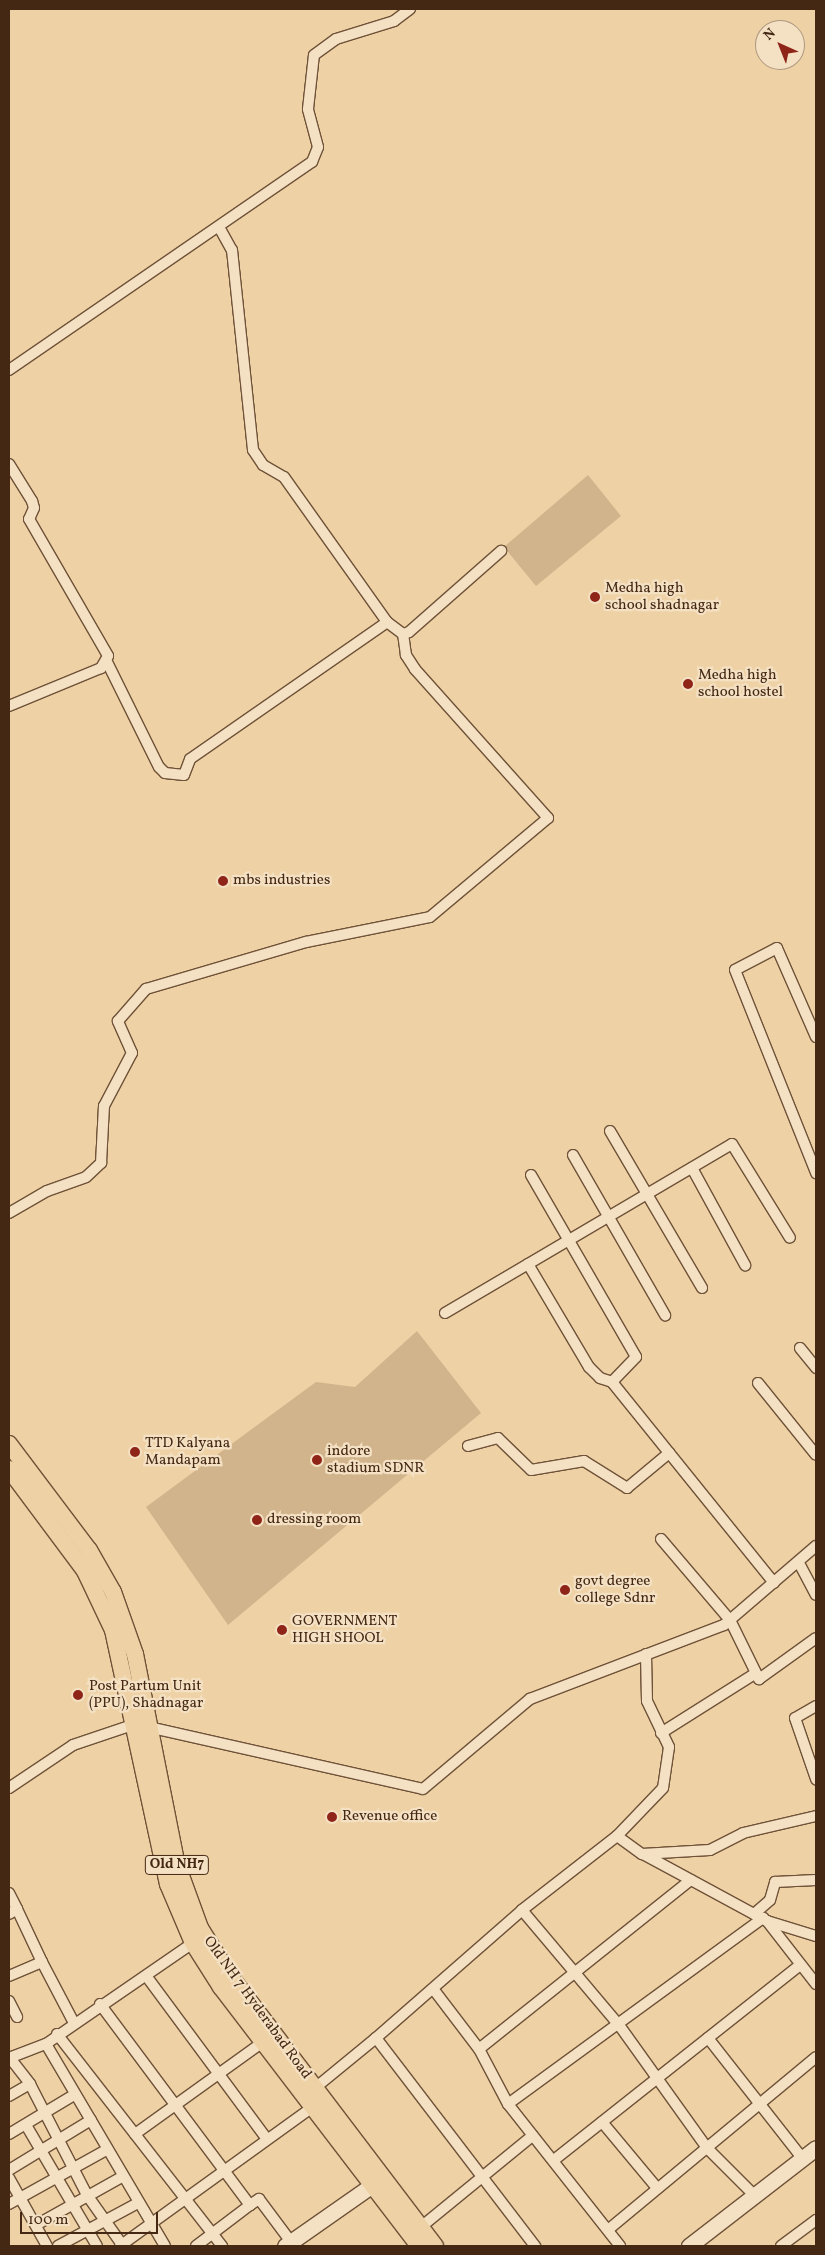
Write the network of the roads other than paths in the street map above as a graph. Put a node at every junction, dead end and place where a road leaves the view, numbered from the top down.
1 (410, 9) edge
2 (219, 227) junction
3 (9, 370) edge
4 (9, 464) edge
5 (501, 551) dead end
6 (387, 622) junction
7 (403, 634) junction
8 (107, 662) junction
9 (9, 706) edge
10 (816, 1037) edge
11 (610, 1131) dead end
12 (572, 1155) dead end
13 (692, 1168) junction
14 (816, 1173) edge
15 (530, 1175) dead end
16 (649, 1193) junction
17 (9, 1213) edge
18 (609, 1217) junction
19 (790, 1238) dead end
20 (569, 1240) junction
21 (528, 1264) junction
22 (745, 1265) dead end
23 (702, 1288) dead end
24 (445, 1313) dead end
25 (665, 1315) dead end
26 (800, 1348) dead end
27 (816, 1368) edge
28 (612, 1382) junction
29 (758, 1383) dead end
30 (9, 1444) edge
31 (468, 1446) dead end
32 (669, 1453) junction
33 (816, 1455) edge
34 (9, 1470) edge
35 (661, 1539) dead end
36 (816, 1546) edge
37 (798, 1563) junction
38 (774, 1583) junction
39 (816, 1595) edge
40 (730, 1620) junction
41 (816, 1638) edge
42 (646, 1654) junction
43 (756, 1673) junction
44 (816, 1706) edge
45 (142, 1724) junction
46 (661, 1733) junction
47 (816, 1779) edge
48 (9, 1788) edge
49 (816, 1816) edge
50 (617, 1836) junction
51 (642, 1854) junction
52 (691, 1880) junction
53 (816, 1880) edge
54 (9, 1894) edge
55 (522, 1910) junction
56 (13, 1911) edge
57 (762, 1917) junction
58 (816, 1936) edge
59 (193, 1942) junction
60 (42, 1962) junction
61 (800, 1966) junction
62 (574, 1973) junction
63 (9, 1976) edge
64 (147, 1977) junction
65 (816, 1984) edge
66 (434, 1990) junction
67 (9, 2001) edge
68 (100, 2004) junction
69 (17, 2016) dead end
70 (74, 2023) junction
71 (619, 2025) junction
72 (57, 2034) junction
73 (376, 2038) junction
74 (708, 2038) junction
75 (263, 2042) junction
76 (46, 2044) junction
77 (479, 2049) junction
78 (816, 2057) edge
79 (10, 2058) edge
80 (219, 2074) junction
81 (656, 2080) junction
82 (30, 2084) junction
83 (315, 2088) junction
84 (74, 2095) junction
85 (9, 2096) edge
86 (173, 2104) junction
87 (508, 2104) junction
88 (760, 2104) junction
89 (313, 2107) junction
90 (46, 2113) junction
91 (91, 2120) junction
92 (602, 2122) junction
93 (26, 2125) junction
94 (9, 2134) edge
95 (136, 2134) junction
96 (532, 2136) junction
97 (266, 2138) junction
98 (60, 2139) junction
99 (708, 2148) junction
100 (816, 2148) edge
101 (41, 2150) junction
102 (106, 2150) junction
103 (803, 2159) junction
104 (554, 2160) junction
105 (76, 2167) junction
106 (225, 2168) junction
107 (9, 2170) edge
108 (122, 2177) junction
109 (484, 2177) junction
110 (9, 2178) edge
111 (58, 2178) junction
112 (377, 2181) junction
113 (657, 2188) junction
114 (87, 2194) junction
115 (756, 2197) junction
116 (20, 2198) junction
117 (186, 2200) junction
118 (138, 2203) junction
119 (9, 2204) edge
120 (250, 2205) junction
121 (74, 2206) junction
122 (816, 2220) edge
123 (108, 2221) junction
124 (36, 2225) junction
125 (152, 2226) junction
126 (421, 2227) junction
127 (609, 2229) junction
128 (88, 2230) junction
129 (212, 2234) junction
130 (288, 2244) edge
131 (47, 2246) edge
132 (58, 2246) edge
133 (98, 2246) edge
134 (122, 2246) edge
135 (164, 2246) edge
136 (196, 2246) edge
137 (222, 2246) edge
138 (419, 2246) edge
139 (435, 2246) edge
140 (535, 2246) edge
141 (620, 2246) edge
142 (689, 2246) edge
143 (781, 2246) edge

1 - 2 street
2 - 3 street
2 - 6 street
4 - 8 street
5 - 7 street
6 - 7 street
6 - 8 street
7 - 17 street
8 - 9 street
10 - 14 street
11 - 16 street
12 - 18 street
13 - 16 street
13 - 19 street
13 - 22 street
15 - 20 street
16 - 18 street
16 - 23 street
18 - 20 street
18 - 25 street
20 - 21 street
20 - 28 street
21 - 24 street
21 - 28 street
26 - 27 street
28 - 32 street
29 - 33 street
30 - 45 main road, Old NH 7 Hyderabad Road / Old NH7
31 - 32 street
32 - 38 street
34 - 45 main road, Old NH 7 Hyderabad Road / Old NH7
35 - 40 street
36 - 37 street
37 - 38 street
37 - 39 street
38 - 40 street
40 - 42 street
40 - 43 street
41 - 43 street
42 - 45 street
42 - 46 street
43 - 46 street
44 - 47 street
45 - 48 street
45 - 59 main road, Old NH 7 Hyderabad Road / Old NH7
45 - 83 main road, Old NH 7 Hyderabad Road / Old NH7
46 - 50 street
49 - 51 street
50 - 51 street
50 - 55 street
51 - 52 street
52 - 57 street
52 - 62 street
53 - 57 street
54 - 56 street
55 - 62 street
55 - 66 street
56 - 60 street
57 - 58 street
57 - 61 street
57 - 71 street
59 - 64 street
59 - 75 main road, Old NH 7 Hyderabad Road / Old NH7
60 - 63 street
60 - 70 street
61 - 65 street
61 - 74 street
62 - 71 street
62 - 77 street
64 - 68 street
64 - 80 street
66 - 73 street
66 - 77 street
67 - 69 street
68 - 70 street
68 - 86 street
70 - 72 street
71 - 81 street
71 - 87 street
72 - 76 street
72 - 95 street
73 - 83 street
73 - 109 street
74 - 81 street
74 - 88 street
75 - 80 street
75 - 89 main road, Old NH 7 Hyderabad Road / Old NH7
76 - 79 street
76 - 84 street
77 - 87 street
78 - 88 street
79 - 82 street
80 - 86 street
80 - 97 street
81 - 92 street
81 - 99 street
82 - 85 street
82 - 90 street
83 - 112 main road, Old NH 7 Hyderabad Road / Old NH7
84 - 90 street
84 - 91 street
86 - 95 street
86 - 106 street
87 - 96 street
88 - 99 street
88 - 103 street
89 - 97 street
89 - 112 main road, Old NH 7 Hyderabad Road / Old NH7
90 - 93 street
90 - 98 street
91 - 98 street
91 - 102 street
92 - 104 street
92 - 113 street
93 - 94 street
93 - 101 street
95 - 117 street
96 - 104 street
96 - 109 street
97 - 106 street
98 - 101 street
98 - 105 street
99 - 113 street
99 - 115 street
100 - 103 main road
101 - 107 street
101 - 111 street
102 - 105 street
102 - 108 street
103 - 115 main road
104 - 127 street
105 - 111 street
105 - 114 street
106 - 117 street
106 - 120 street
108 - 114 street
108 - 118 street
109 - 126 street
109 - 140 street
110 - 116 street
111 - 116 street
111 - 121 street
112 - 126 main road, Old NH 7 Hyderabad Road / Old NH7
112 - 130 main road
112 - 138 main road, Old NH 7 Hyderabad Road / Old NH7
113 - 127 street
114 - 121 street
114 - 123 street
115 - 142 main road
116 - 119 street
116 - 124 street
117 - 125 street
117 - 129 street
118 - 123 street
118 - 125 street
120 - 129 street
120 - 130 street
121 - 124 street
121 - 128 street
122 - 143 street
123 - 128 street
123 - 134 street
124 - 131 street
125 - 134 street
125 - 135 street
126 - 139 main road, Old NH 7 Hyderabad Road / Old NH7
127 - 141 street
128 - 132 street
128 - 133 street
129 - 136 street
129 - 137 street

